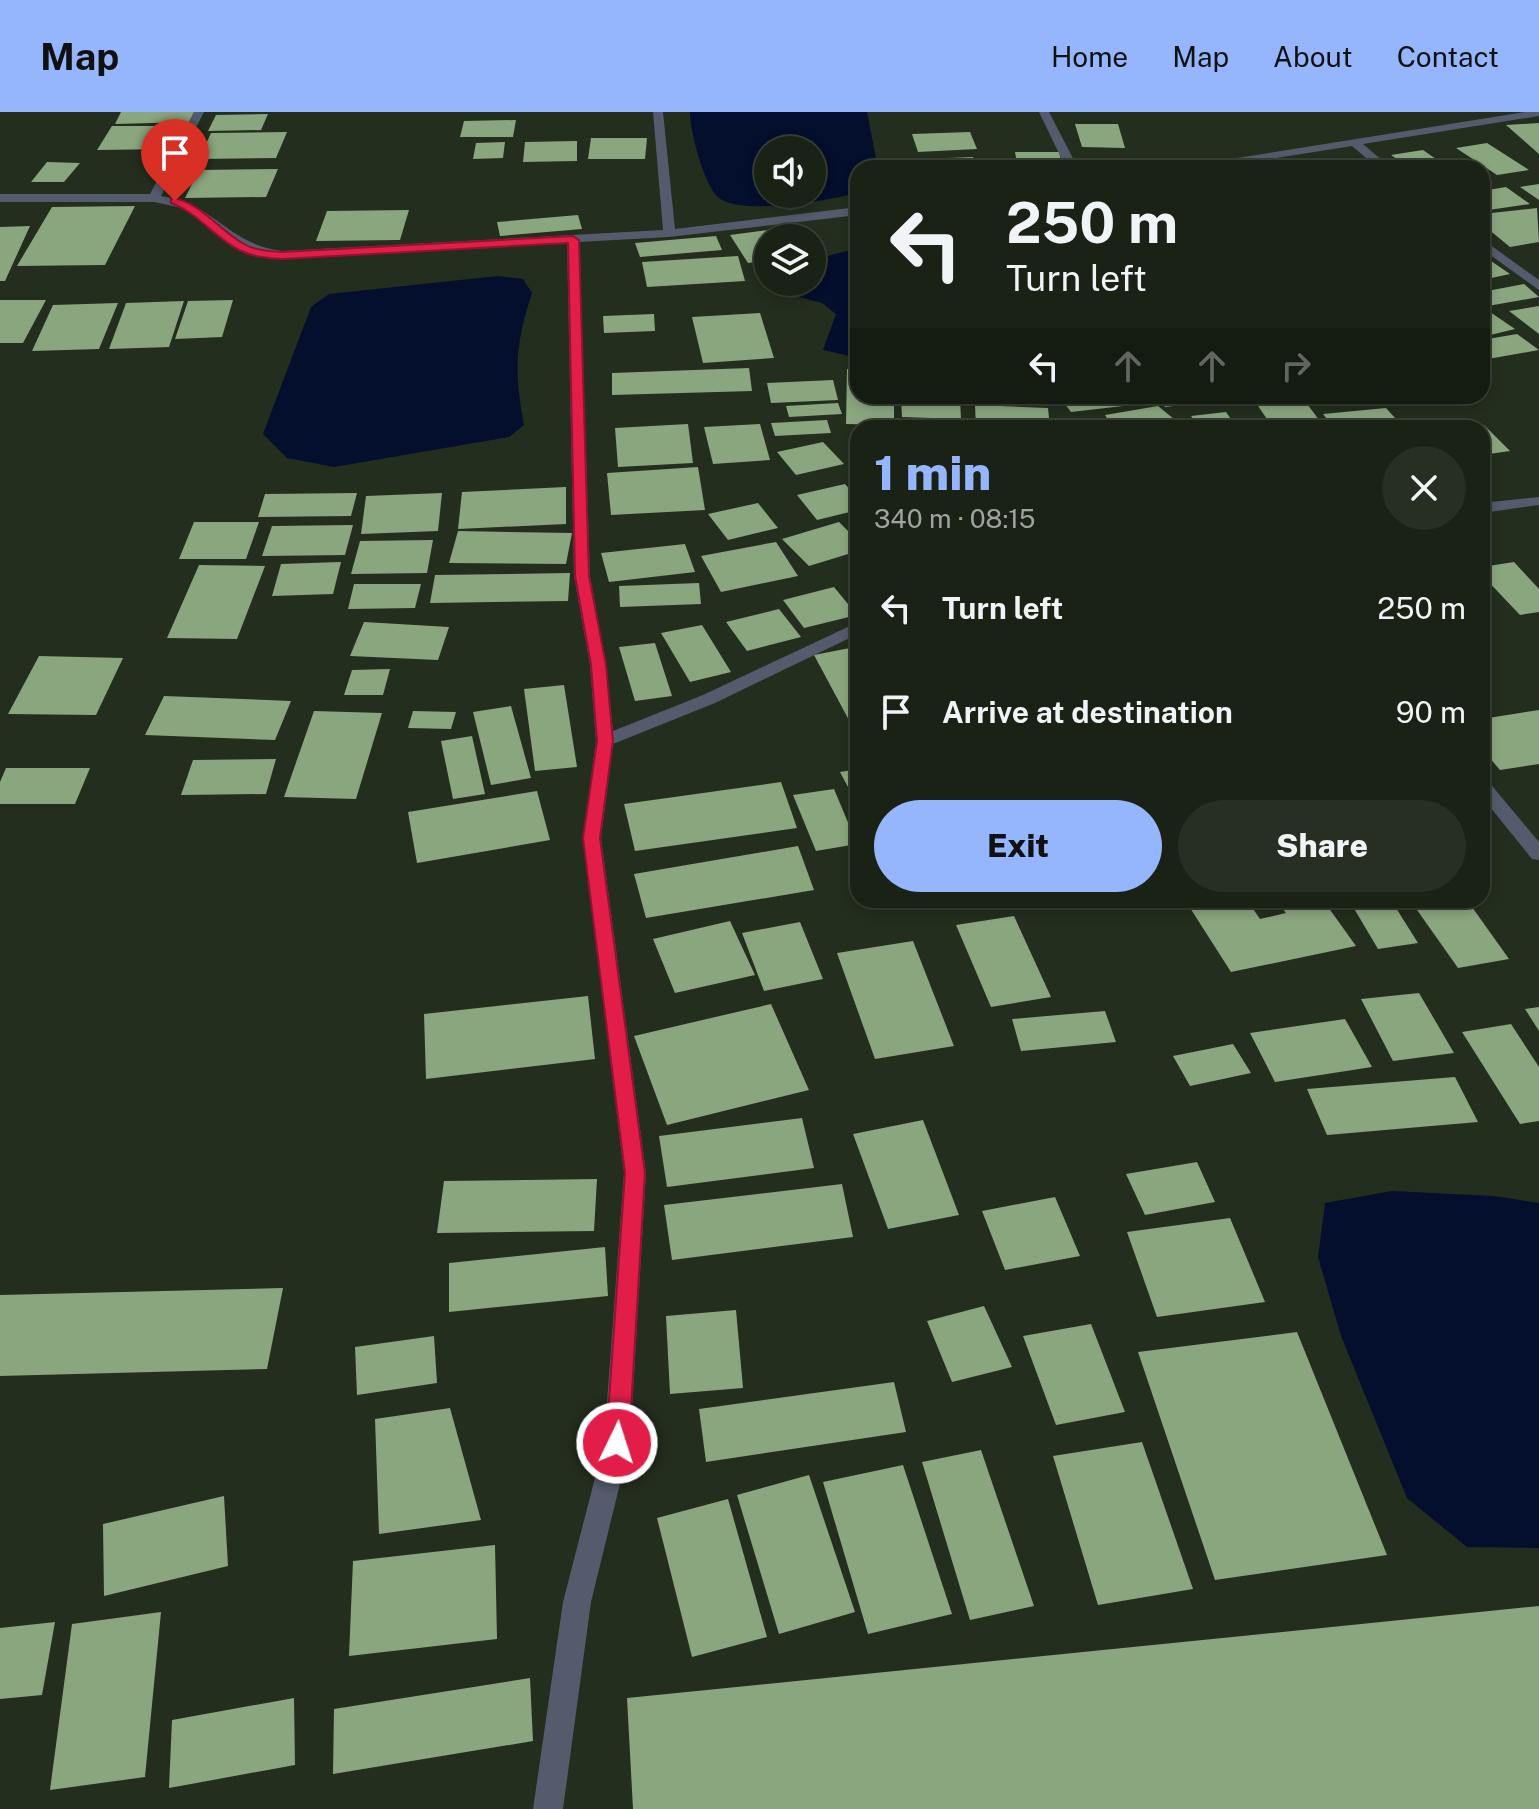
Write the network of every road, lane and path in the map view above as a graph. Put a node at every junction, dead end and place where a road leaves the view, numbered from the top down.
1 (199, 112) edge
2 (658, 112) edge
3 (1044, 112) edge
4 (1539, 113) edge
5 (1354, 142) junction
6 (1068, 160) edge
7 (1243, 160) edge
8 (1375, 160) edge
9 (0, 198) edge
10 (154, 198) junction
11 (850, 212) edge
12 (669, 233) junction
13 (573, 240) junction
14 (1490, 249) edge
15 (1539, 286) edge
16 (1539, 501) edge
17 (1490, 507) edge
18 (850, 632) edge
19 (605, 741) junction
20 (1490, 795) edge
21 (1539, 854) edge
22 (548, 1809) edge

1 - 10 street
2 - 12 street
3 - 6 street
4 - 5 street
5 - 7 street
5 - 8 street
9 - 10 street
10 - 13 street
11 - 12 street
12 - 13 street
13 - 19 street
14 - 15 street
16 - 17 street
18 - 19 street
19 - 22 street
20 - 21 street

